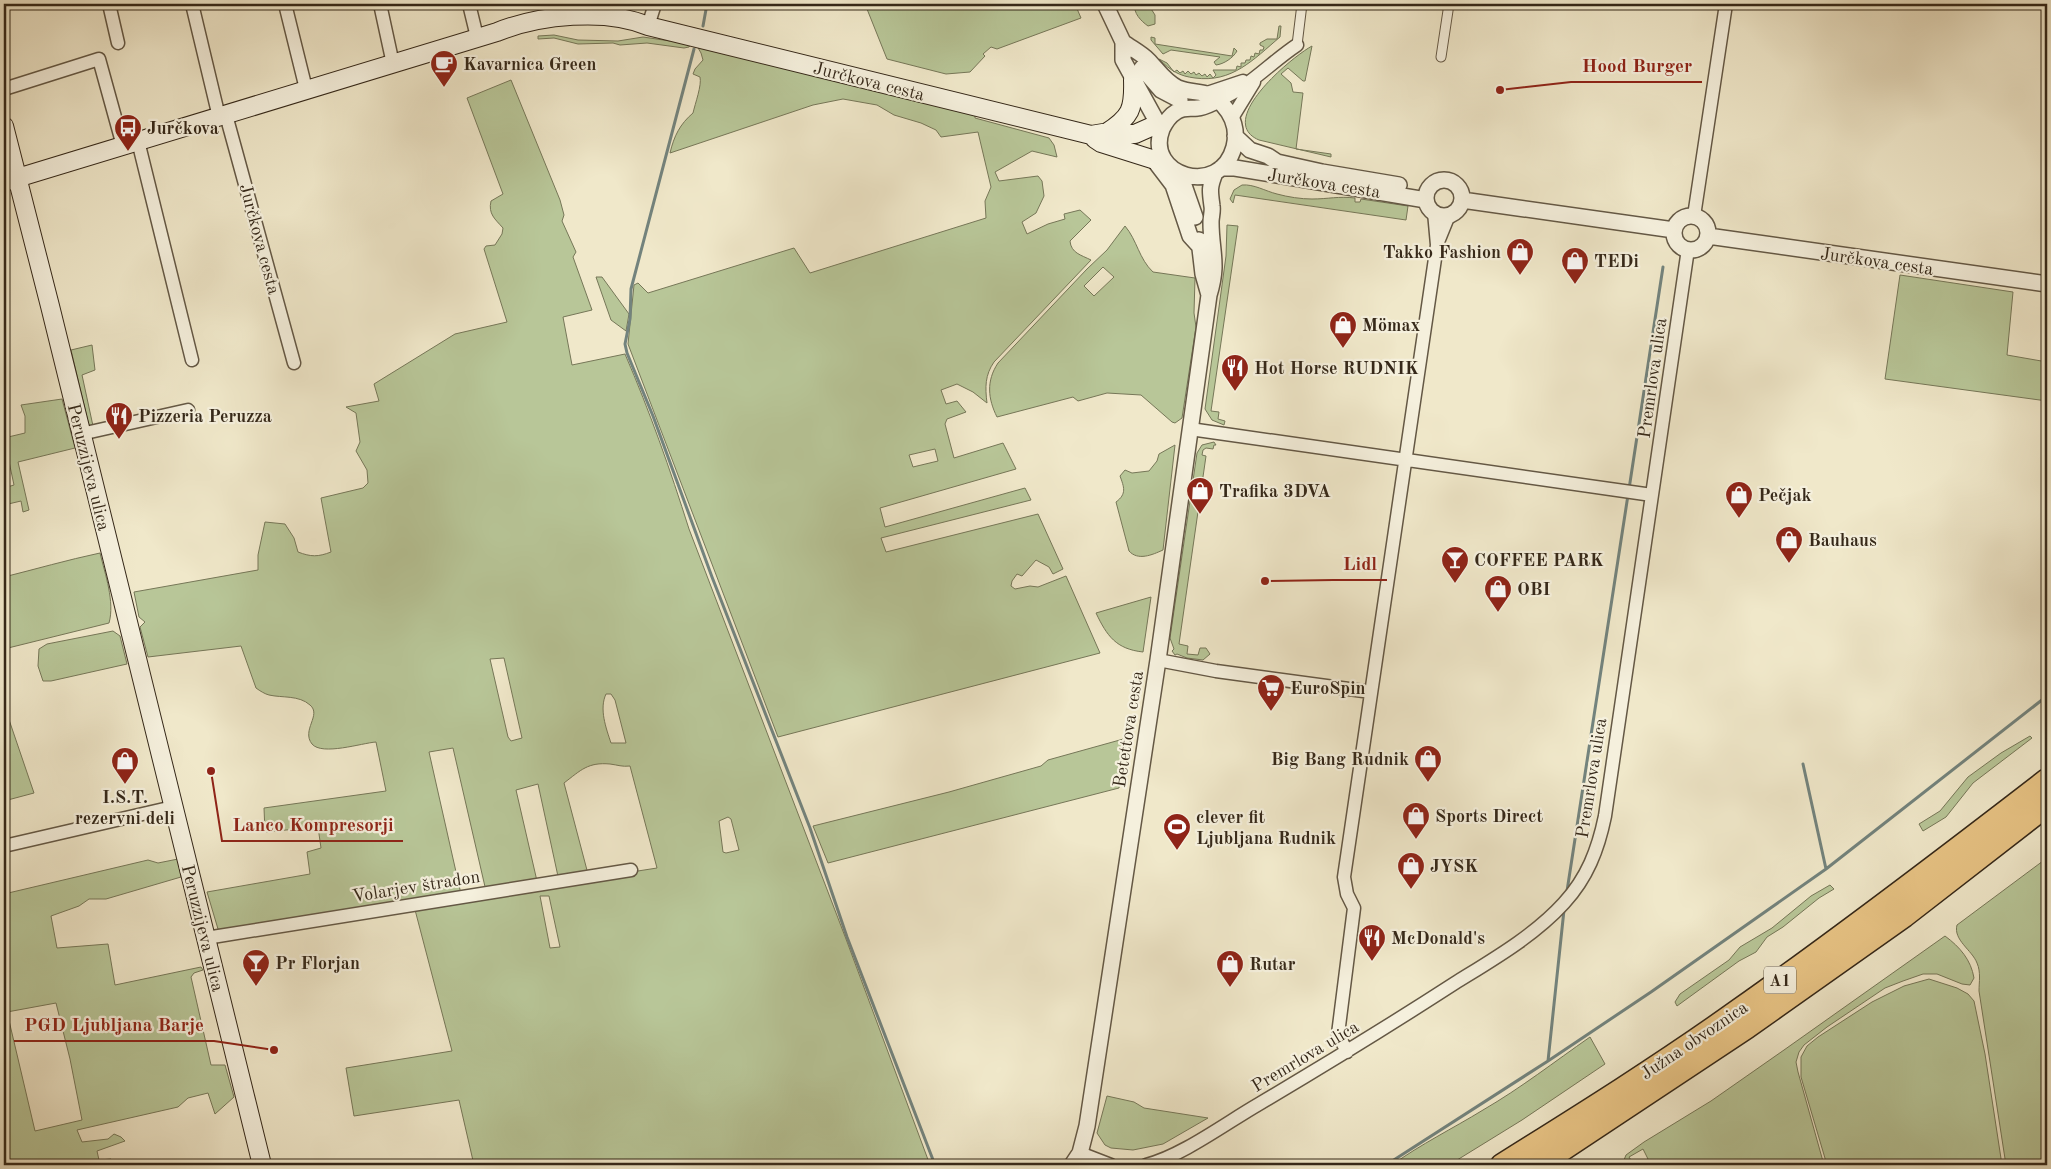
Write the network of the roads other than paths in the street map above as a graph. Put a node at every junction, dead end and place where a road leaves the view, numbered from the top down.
1 (108, 4) edge
2 (192, 4) edge
3 (285, 4) edge
4 (380, 4) edge
5 (469, 4) edge
6 (655, 4) edge
7 (1105, 4) edge
8 (1302, 4) edge
9 (1449, 4) edge
10 (1726, 4) edge
11 (567, 15) edge
12 (648, 26) junction
13 (477, 38) junction
14 (1123, 42) junction
15 (118, 44) dead end
16 (1297, 45) joint
17 (1441, 57) dead end
18 (393, 64) junction
19 (1256, 78) junction
20 (1133, 80) junction
21 (4, 89) edge
22 (306, 90) junction
23 (1211, 99) junction
24 (1180, 100) junction
25 (222, 116) junction
26 (1232, 118) junction
27 (1160, 120) junction
28 (4, 126) edge
29 (1098, 134) junction
30 (1231, 143) junction
31 (131, 144) junction
32 (1156, 153) junction
33 (1210, 171) junction
34 (1180, 174) junction
35 (10, 180) edge
36 (1462, 200) junction
37 (1434, 204) junction
38 (1694, 216) junction
39 (1674, 230) junction
40 (1708, 236) junction
41 (1201, 248) junction
42 (1688, 250) junction
43 (2047, 284) edge
44 (1209, 295) junction
45 (192, 360) dead end
46 (294, 364) dead end
47 (188, 410) dead end
48 (1190, 429) junction
49 (81, 434) junction
50 (1406, 460) junction
51 (1652, 495) junction
52 (1158, 660) junction
53 (1371, 692) junction
54 (2047, 780) edge
55 (2047, 805) edge
56 (173, 807) junction
57 (4, 846) edge
58 (631, 870) dead end
59 (206, 938) junction
60 (1347, 1052) junction
61 (1076, 1159) edge
62 (262, 1165) edge
63 (1111, 1165) edge
64 (1146, 1165) edge
65 (1502, 1165) edge
66 (1539, 1165) edge

1 - 15 street
2 - 25 street
3 - 22 street
4 - 18 street
5 - 13 street
6 - 12 street
7 - 14 street
8 - 16 street
9 - 17 street
10 - 38 street
11 - 12 main road, Jurčkova cesta
11 - 13 main road, Jurčkova cesta
12 - 29 main road, Jurčkova cesta
13 - 18 main road, Jurčkova cesta
14 - 20 street
14 - 23 street
14 - 24 street
16 - 19 street
18 - 22 main road, Jurčkova cesta
19 - 23 street
19 - 26 street
20 - 27 street
20 - 29 main road
21 - 31 street
22 - 25 main road, Jurčkova cesta
23 - 24 street
23 - 26 street
23 - 27 street
23 - 30 street
24 - 27 street
25 - 31 main road, Jurčkova cesta
25 - 46 street, Jurčkova cesta
26 - 30 street
27 - 29 main road, Jurčkova cesta
27 - 32 street
28 - 35 main road, Peruzzijeva ulica
29 - 32 main road, Jurčkova cesta
30 - 33 street
30 - 37 street, Jurčkova cesta
31 - 35 main road, Jurčkova cesta
31 - 45 street
32 - 33 street
32 - 34 street
32 - 41 street, Betettova cesta
33 - 34 street
33 - 37 street, Jurčkova cesta
33 - 44 street, Betettova cesta
34 - 41 street, Betettova cesta
35 - 49 main road, Peruzzijeva ulica
36 - 37 street
36 - 37 street
36 - 39 street
37 - 50 street
38 - 39 street
38 - 40 street
39 - 42 street
40 - 42 street
40 - 43 street, Jurčkova cesta
41 - 44 street, Betettova cesta
42 - 51 street, Premrlova ulica
44 - 48 street, Betettova cesta
47 - 49 street
48 - 50 street
48 - 52 street, Betettova cesta
49 - 56 main road, Peruzzijeva ulica
50 - 51 street
50 - 53 street
51 - 60 street, Premrlova ulica
52 - 53 street
52 - 61 street, Betettova cesta
53 - 60 street
54 - 65 highway, Južna obvoznica / A1
55 - 66 highway, Južna obvoznica / A1
56 - 57 street
56 - 59 main road, Peruzzijeva ulica
58 - 59 street, Volarjev štradon
59 - 62 main road, Peruzzijeva ulica
60 - 64 street, Premrlova ulica
61 - 63 street

